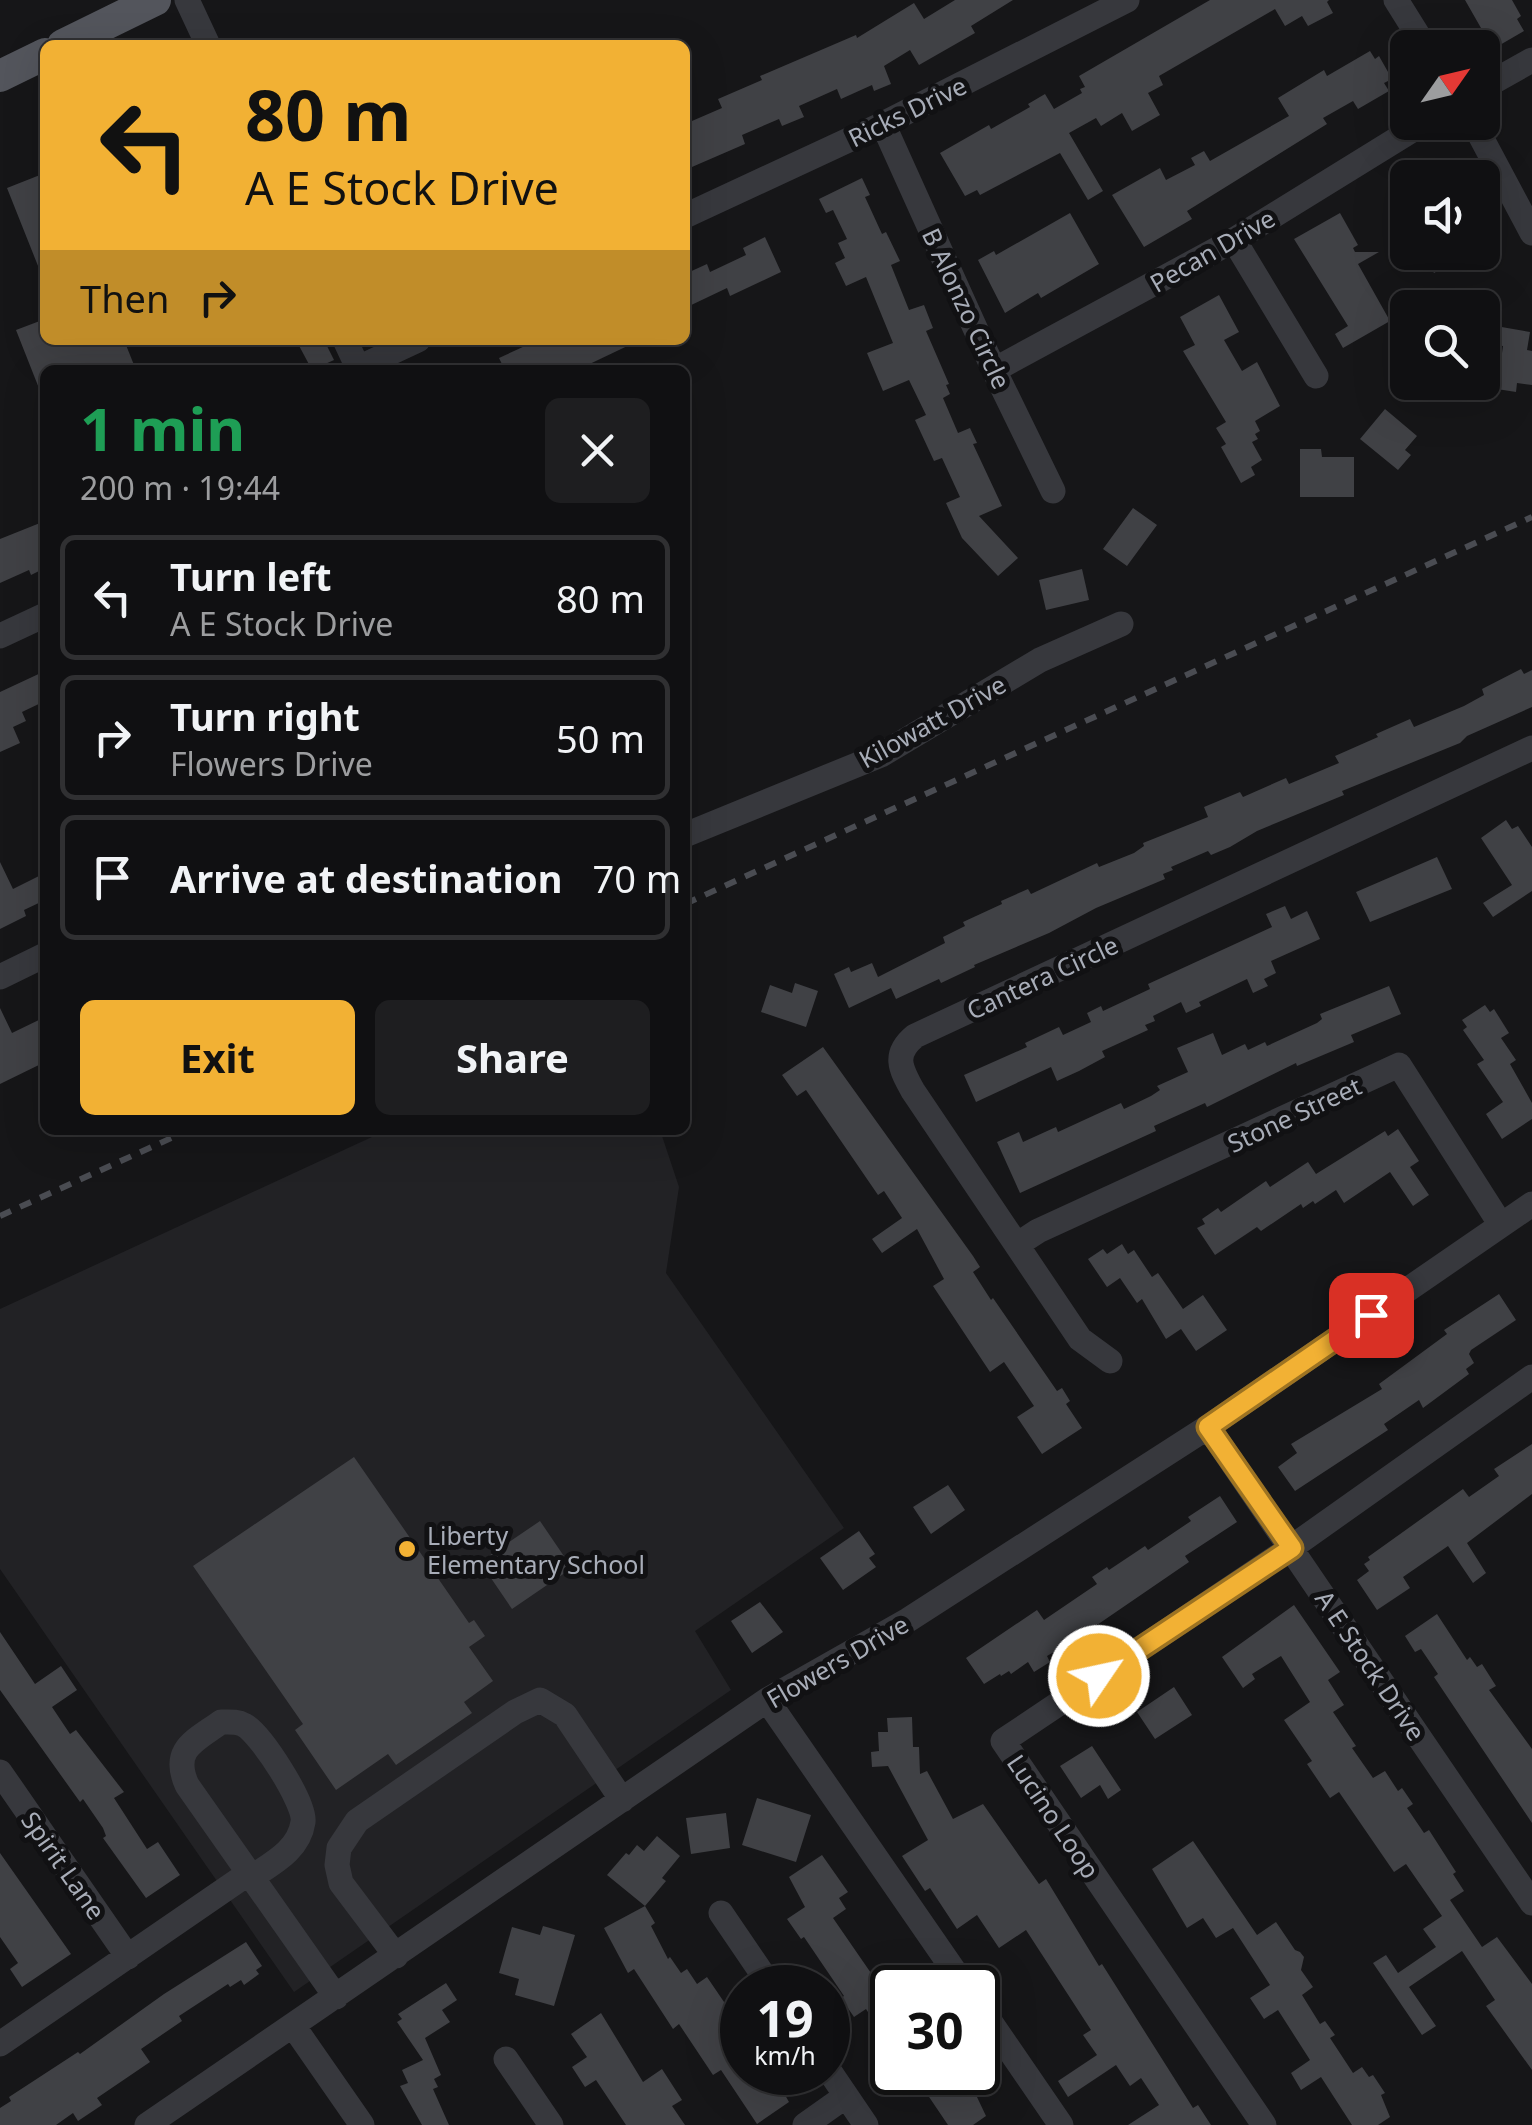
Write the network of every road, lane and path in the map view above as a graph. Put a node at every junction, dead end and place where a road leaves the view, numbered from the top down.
1 (154, 0) edge
2 (187, 0) edge
3 (1127, 0) edge
4 (1396, 0) edge
5 (1415, 30) edge
6 (73, 40) edge
7 (206, 40) edge
8 (40, 56) edge
9 (1532, 60) edge
10 (0, 76) edge
11 (1500, 78) edge
12 (883, 124) junction
13 (1396, 140) edge
14 (1483, 140) edge
15 (690, 214) edge
16 (1532, 233) edge
17 (1234, 240) junction
18 (408, 345) edge
19 (366, 365) edge
20 (994, 370) junction
21 (1316, 376) dead end
22 (1053, 490) dead end
23 (40, 617) edge
24 (1121, 624) dead end
25 (0, 636) edge
26 (1530, 754) edge
27 (690, 833) edge
28 (40, 957) edge
29 (0, 977) edge
30 (1532, 1204) edge
31 (1501, 1225) junction
32 (1018, 1244) junction
33 (1110, 1361) dead end
34 (1532, 1377) edge
35 (1208, 1427) junction
36 (1292, 1548) junction
37 (766, 1700) junction
38 (0, 1772) edge
39 (622, 1800) junction
40 (250, 1875) junction
41 (1532, 1903) edge
42 (722, 1913) dead end
43 (396, 1956) junction
44 (128, 1957) junction
45 (757, 1965) edge
46 (950, 1965) edge
47 (336, 1997) junction
48 (294, 2027) junction
49 (1000, 2036) edge
50 (0, 2044) edge
51 (506, 2060) dead end
52 (846, 2096) joint
53 (147, 2125) edge
54 (362, 2125) edge
55 (551, 2125) edge
56 (805, 2125) edge
57 (866, 2125) edge
58 (1061, 2125) edge
59 (1264, 2125) edge

1 - 6 main road
2 - 7 street
3 - 12 street, Ricks Drive
4 - 5 street
8 - 10 main road
9 - 11 street
12 - 15 street, Ricks Drive
12 - 20 street, B Alonzo Circle
13 - 17 street, Pecan Drive
14 - 16 street
17 - 20 street, Pecan Drive
17 - 21 street
18 - 19 street
20 - 22 street, B Alonzo Circle
23 - 25 street
24 - 27 street, Kilowatt Drive
26 - 32 street, Cantera Circle
28 - 29 street
30 - 31 street, Flowers Drive
31 - 32 street, Stone Street
31 - 35 street, Flowers Drive
32 - 33 street, Cantera Circle
34 - 36 street, Lucino Loop
35 - 36 street, A E Stock Drive
35 - 37 street, Flowers Drive
36 - 41 street, A E Stock Drive
36 - 59 street, Lucino Loop
37 - 39 street, Flowers Drive
37 - 46 street
38 - 44 street, Spirit Lane
39 - 43 street, Flowers Drive
39 - 43 street
40 - 40 street
40 - 44 street
40 - 47 street
42 - 45 street
43 - 47 street, Flowers Drive
44 - 50 street
47 - 48 street, Flowers Drive
48 - 53 street, Flowers Drive
48 - 54 street
49 - 58 street
51 - 55 street
52 - 56 street
52 - 57 street

